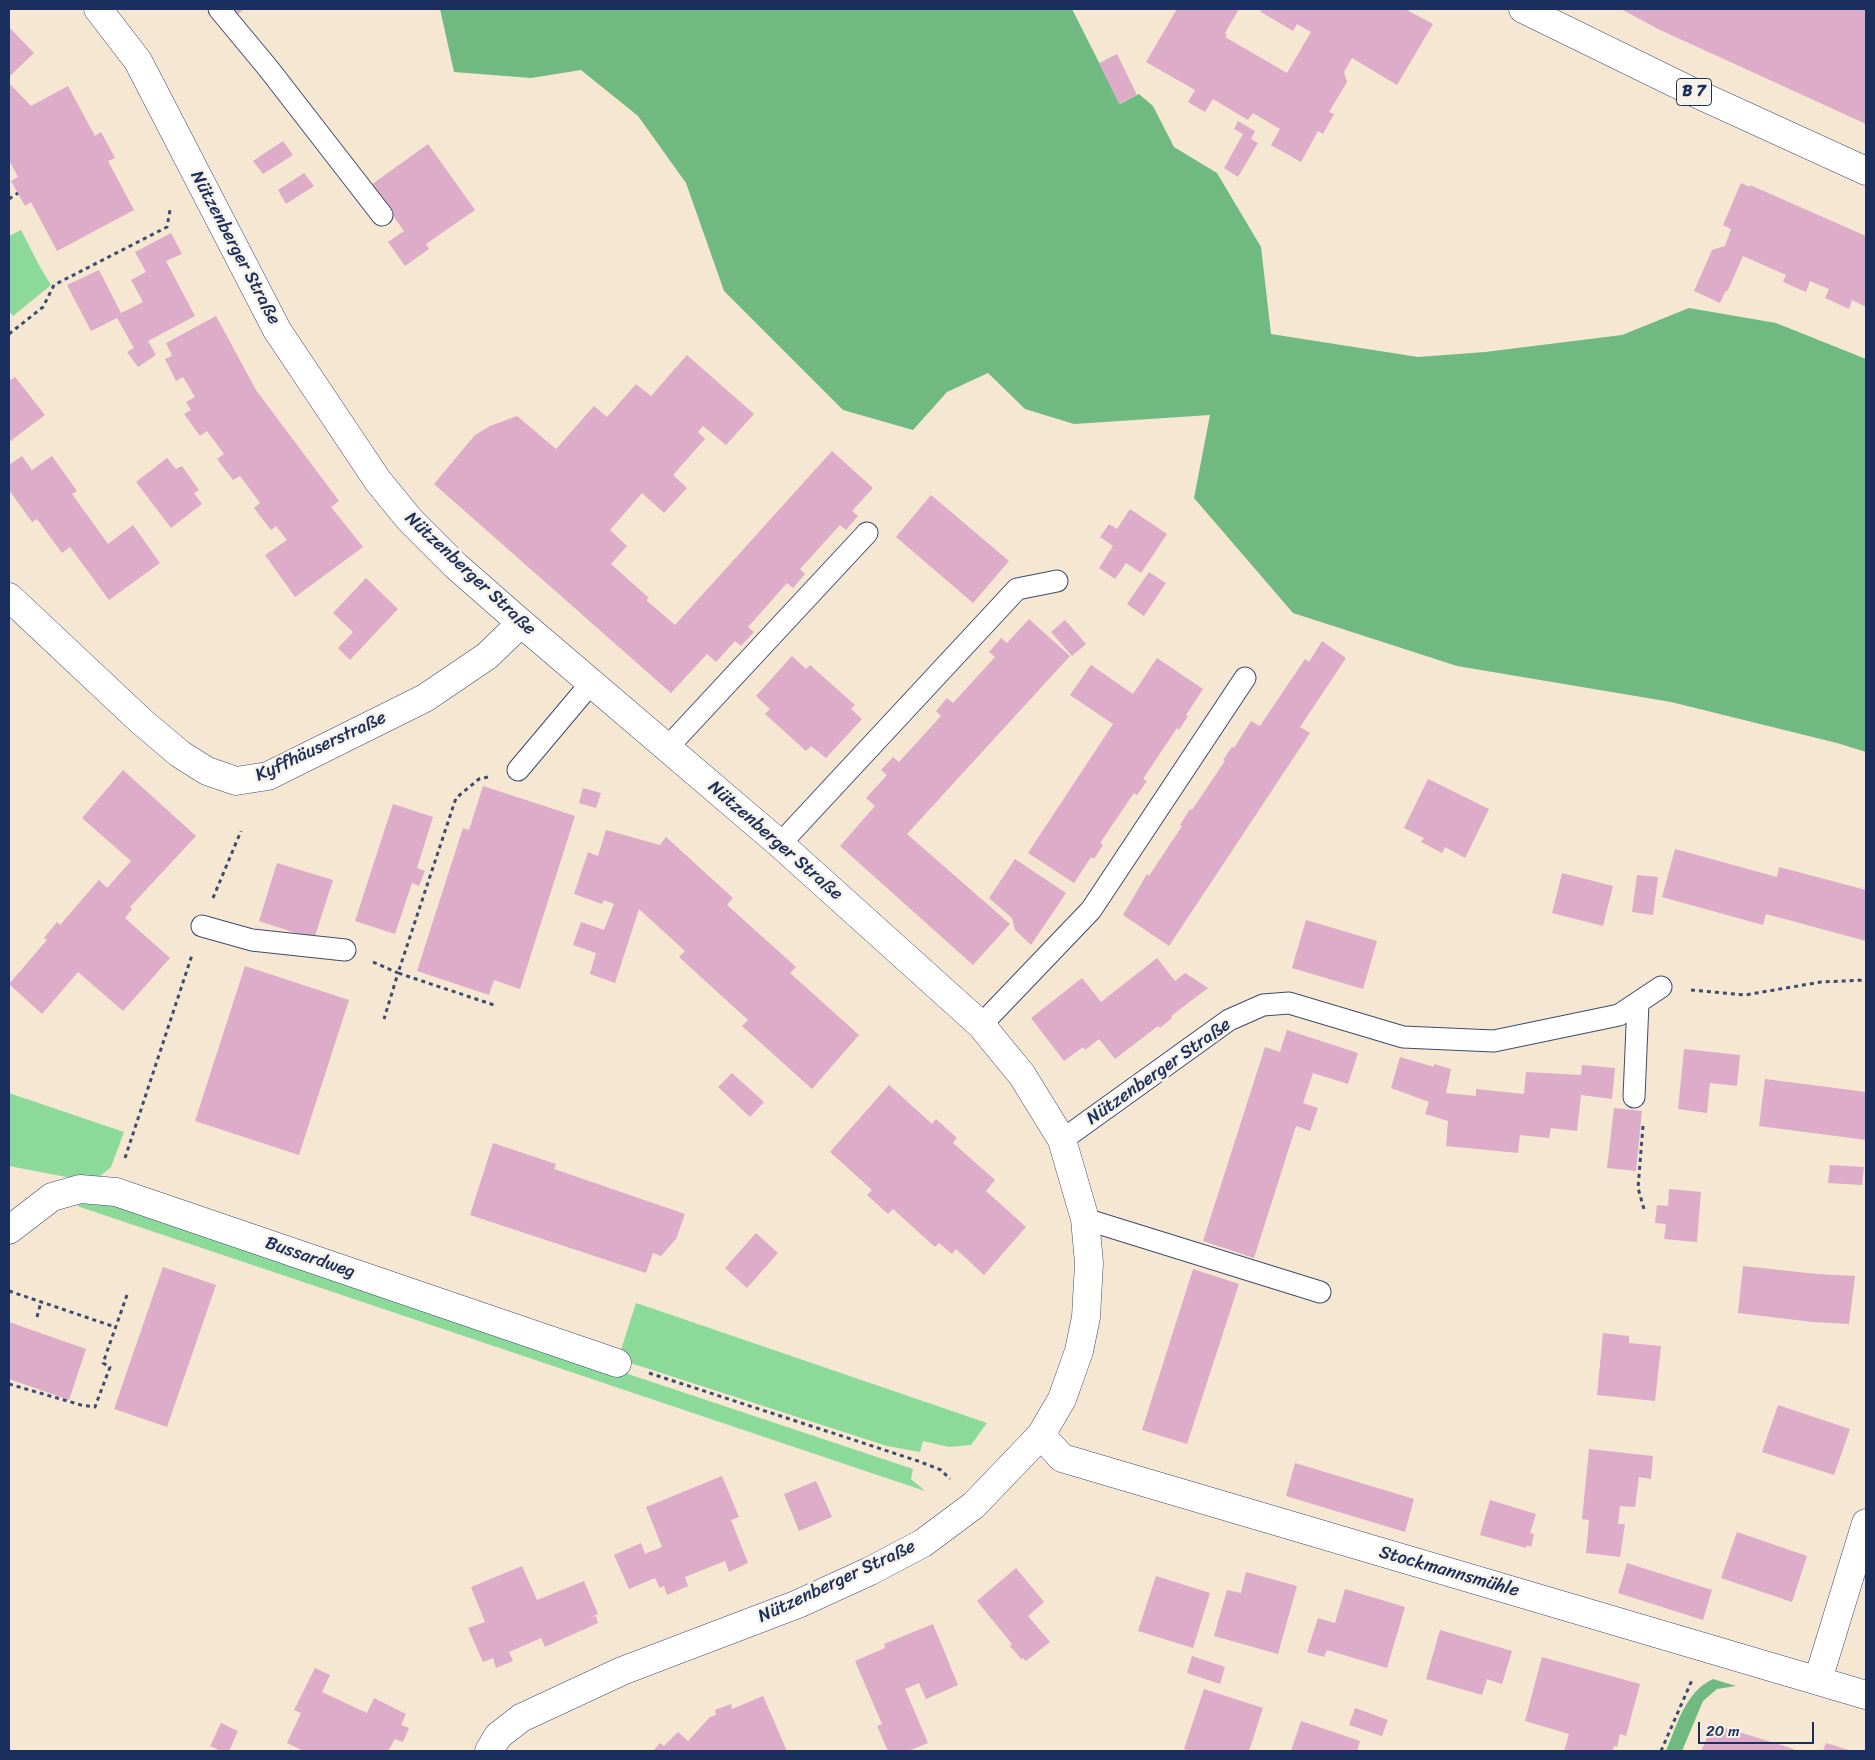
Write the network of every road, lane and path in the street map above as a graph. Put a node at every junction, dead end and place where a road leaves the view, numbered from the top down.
1 (98, 9) edge
2 (219, 9) edge
3 (1523, 9) edge
4 (1866, 171) edge
5 (18, 193) dead end
6 (9, 199) edge
7 (170, 210) dead end
8 (382, 215) dead end
9 (9, 334) edge
10 (867, 533) dead end
11 (1057, 581) dead end
12 (9, 597) edge
13 (521, 623) junction
14 (1245, 678) dead end
15 (592, 682) junction
16 (667, 748) junction
17 (518, 770) joint
18 (241, 832) dead end
19 (780, 844) junction
20 (202, 926) junction
21 (345, 950) dead end
22 (398, 973) junction
23 (1866, 980) edge
24 (1661, 987) joint
25 (1638, 1003) junction
26 (497, 1006) dead end
27 (384, 1019) dead end
28 (981, 1025) junction
29 (1634, 1097) joint
30 (1062, 1140) junction
31 (116, 1192) junction
32 (1644, 1209) dead end
33 (1086, 1219) junction
34 (9, 1230) edge
35 (9, 1291) edge
36 (1320, 1292) dead end
37 (127, 1295) dead end
38 (41, 1302) junction
39 (37, 1317) dead end
40 (116, 1327) junction
41 (617, 1363) joint
42 (9, 1384) edge
43 (1041, 1435) junction
44 (974, 1505) junction
45 (1866, 1523) edge
46 (1707, 1648) junction
47 (1818, 1680) junction
48 (1866, 1695) edge
49 (489, 1751) edge
50 (1661, 1751) edge

1 - 13 street, Nützenberger Straße
2 - 8 lane
3 - 4 street, B 7
5 - 6 path
7 - 9 path
10 - 16 lane
11 - 19 lane
12 - 13 street, Kyffhäuserstraße
13 - 15 street, Nützenberger Straße
14 - 28 lane
15 - 16 street, Nützenberger Straße
15 - 17 lane
16 - 19 street, Nützenberger Straße
17 - 22 path
18 - 20 path
19 - 28 street, Nützenberger Straße
20 - 21 lane
20 - 31 path
22 - 26 path
22 - 27 path
23 - 24 path
24 - 25 lane, Nützenberger Straße
25 - 29 lane
25 - 30 lane, Nützenberger Straße
28 - 30 street, Nützenberger Straße
29 - 32 path
30 - 33 street, Nützenberger Straße
31 - 34 street, Bussardweg
31 - 41 street, Bussardweg
33 - 36 lane
33 - 43 street, Nützenberger Straße
35 - 38 path
37 - 40 path
38 - 39 path
38 - 40 path
40 - 42 path
41 - 44 path
43 - 44 street, Nützenberger Straße
43 - 46 street, Stockmannsmühle
44 - 49 street, Nützenberger Straße
45 - 47 street
46 - 47 street, Stockmannsmühle
46 - 50 path
47 - 48 street, Stockmannsmühle

